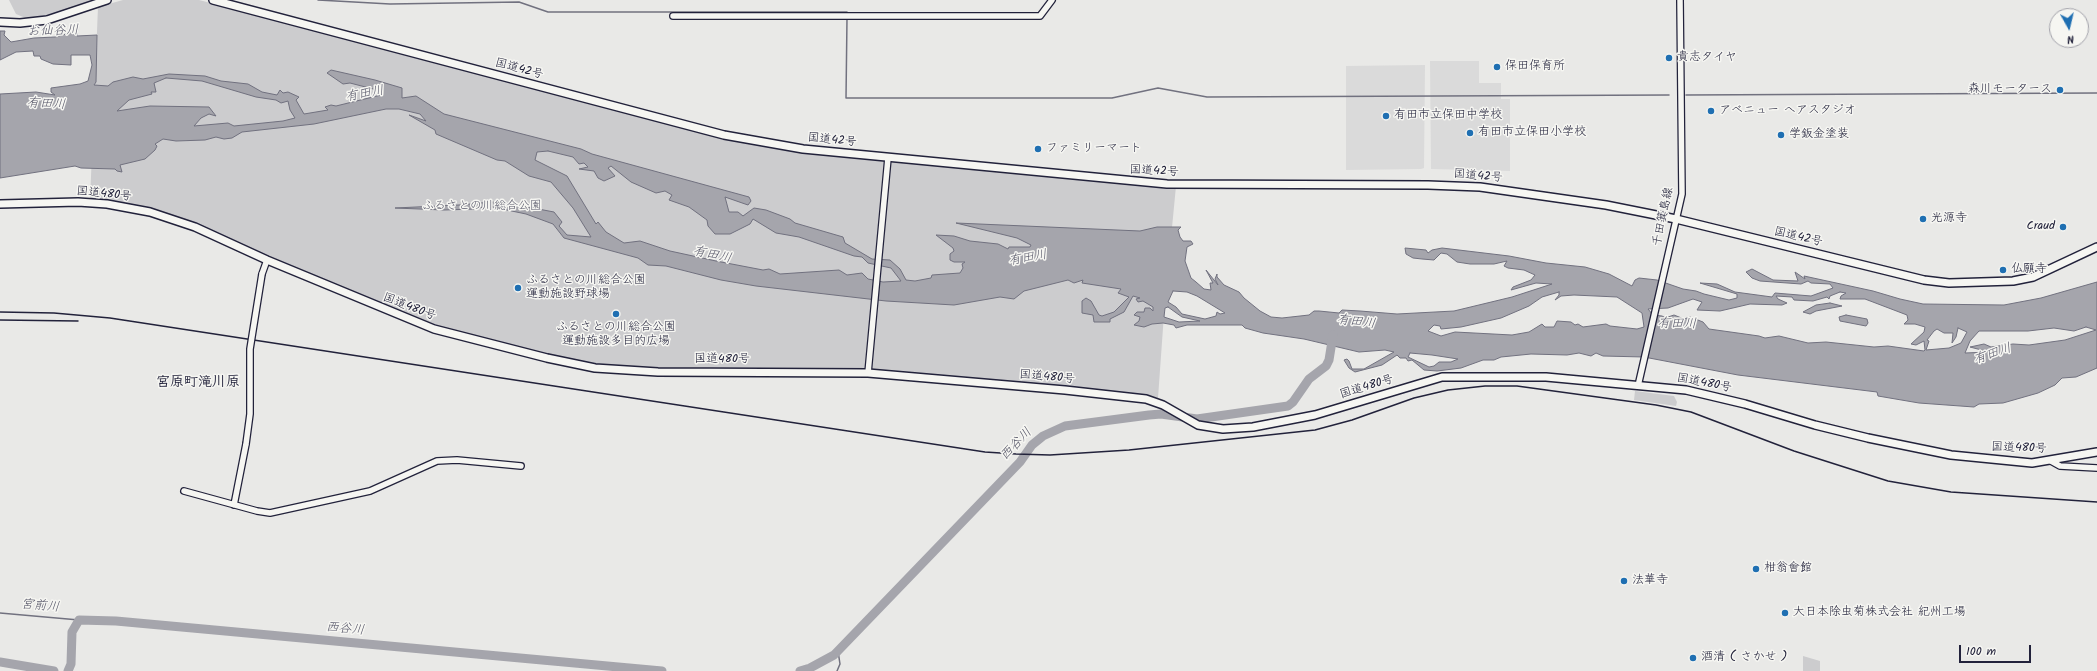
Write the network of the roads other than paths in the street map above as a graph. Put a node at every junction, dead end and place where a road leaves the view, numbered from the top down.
1 (108, 0) edge
2 (214, 0) edge
3 (1052, 0) edge
4 (1680, 0) edge
5 (674, 16) dead end
6 (0, 22) edge
7 (887, 160) junction
8 (0, 204) edge
9 (1675, 222) junction
10 (2097, 247) edge
11 (267, 260) junction
12 (868, 370) junction
13 (1638, 383) junction
14 (2097, 452) edge
15 (2051, 461) junction
16 (521, 466) dead end
17 (2097, 468) edge
18 (184, 491) dead end
19 (234, 505) junction

1 - 6 highway
2 - 7 highway, 国道42号
3 - 5 street
4 - 9 street, 千田箕島線
7 - 9 highway, 国道42号
7 - 12 street
8 - 11 highway, 国道480号
9 - 10 highway, 国道42号
9 - 13 street, 千田箕島線
11 - 12 highway, 国道480号
11 - 19 street, bridge
12 - 13 highway, 国道480号
13 - 15 highway, 国道480号
14 - 15 highway, 国道480号
15 - 17 street
16 - 19 street
18 - 19 street

